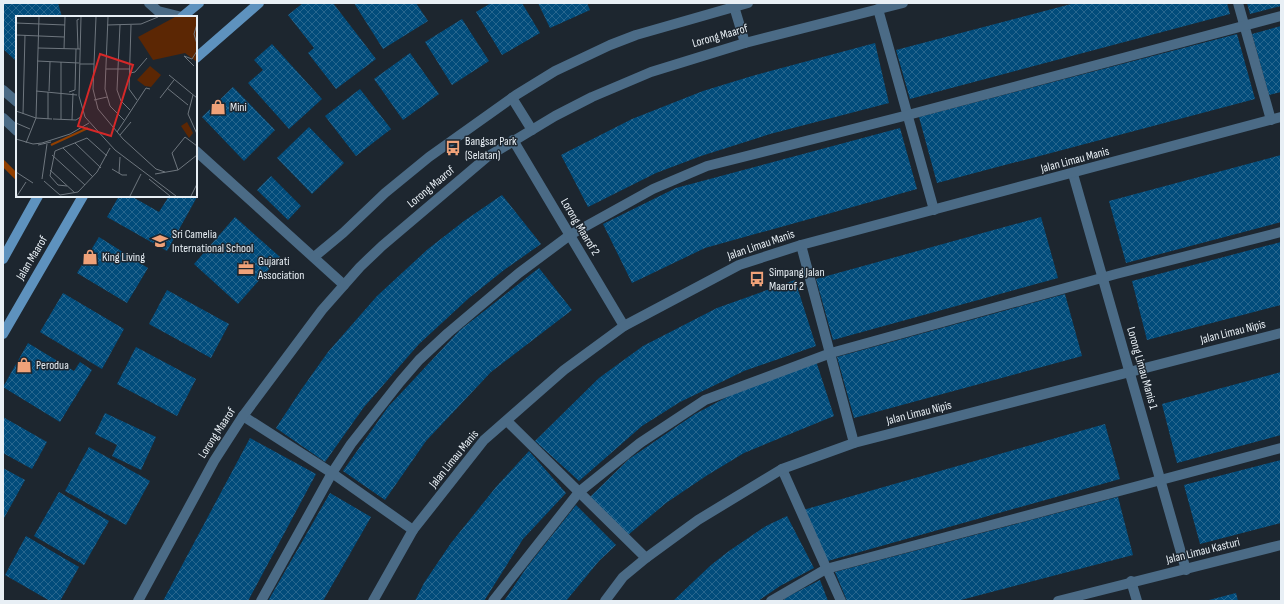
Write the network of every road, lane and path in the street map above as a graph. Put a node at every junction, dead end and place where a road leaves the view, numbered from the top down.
1 (149, 3) edge
2 (199, 3) edge
3 (259, 3) edge
4 (748, 3) edge
5 (903, 3) edge
6 (1238, 3) edge
7 (733, 5) edge
8 (878, 9) junction
9 (178, 16) edge
10 (183, 16) edge
11 (1281, 16) edge
12 (1244, 25) junction
13 (745, 43) junction
14 (197, 57) edge
15 (3, 90) edge
16 (512, 98) junction
17 (16, 101) edge
18 (908, 115) junction
19 (3, 118) edge
20 (1276, 118) edge
21 (16, 130) edge
22 (532, 130) junction
23 (513, 140) junction
24 (197, 151) edge
25 (1073, 174) junction
26 (37, 197) edge
27 (82, 197) edge
28 (934, 210) junction
29 (1281, 232) edge
30 (570, 235) junction
31 (801, 245) junction
32 (314, 257) junction
33 (3, 259) edge
34 (1103, 278) junction
35 (344, 285) junction
36 (624, 326) junction
37 (1281, 333) edge
38 (3, 334) edge
39 (831, 353) junction
40 (1130, 372) junction
41 (243, 416) junction
42 (507, 421) junction
43 (854, 443) junction
44 (1281, 448) edge
45 (782, 469) junction
46 (332, 473) junction
47 (1160, 480) junction
48 (579, 492) junction
49 (413, 530) junction
50 (1281, 544) edge
51 (646, 558) junction
52 (826, 569) junction
53 (1186, 570) junction
54 (1131, 582) junction
55 (138, 601) edge
56 (261, 601) edge
57 (373, 601) edge
58 (493, 601) edge
59 (605, 601) edge
60 (770, 601) edge
61 (841, 601) edge
62 (1058, 601) edge
63 (1137, 601) edge

1 - 9 street
2 - 10 main road
3 - 14 main road
4 - 7 street
5 - 8 street, Lorong Maarof
6 - 12 street
7 - 13 street
7 - 16 street
8 - 13 street, Lorong Maarof
8 - 18 street
11 - 12 street
12 - 18 street
12 - 20 street
13 - 22 street, Lorong Maarof
15 - 17 street
16 - 22 street
16 - 32 street
18 - 28 street
18 - 30 street
19 - 21 street
20 - 25 street, Jalan Limau Manis
22 - 23 street, Lorong Maarof
23 - 30 street, Lorong Maarof 2
23 - 35 street, Lorong Maarof
24 - 32 street
25 - 28 street, Jalan Limau Manis
25 - 34 street, Lorong Limau Manis 1
26 - 33 main road, Jalan Maarof
27 - 38 main road, Jalan Maarof
28 - 31 street, Jalan Limau Manis
29 - 34 street
30 - 36 street, Lorong Maarof 2
30 - 46 street
31 - 36 street, Jalan Limau Manis
31 - 39 street
32 - 35 street
34 - 39 street
34 - 40 street, Lorong Limau Manis 1
35 - 41 street, Lorong Maarof
36 - 42 street, Jalan Limau Manis
37 - 40 street, Jalan Limau Nipis
39 - 43 street
39 - 48 street
40 - 43 street, Jalan Limau Nipis
40 - 47 street, Lorong Limau Manis 1
41 - 46 street
41 - 55 street, Lorong Maarof
42 - 48 street
42 - 49 street, Jalan Limau Manis
43 - 45 street, Jalan Limau Nipis
44 - 47 street
45 - 51 street, Jalan Limau Nipis
45 - 52 street
46 - 49 street
46 - 56 street
47 - 52 street
47 - 53 street, Lorong Limau Manis 1
48 - 51 street
48 - 58 street
49 - 57 street, Jalan Limau Manis
50 - 53 street, Jalan Limau Kasturi
51 - 59 street, Jalan Limau Nipis
52 - 60 street
52 - 61 street
53 - 54 street, Jalan Limau Kasturi
54 - 62 street, Jalan Limau Kasturi
54 - 63 street

